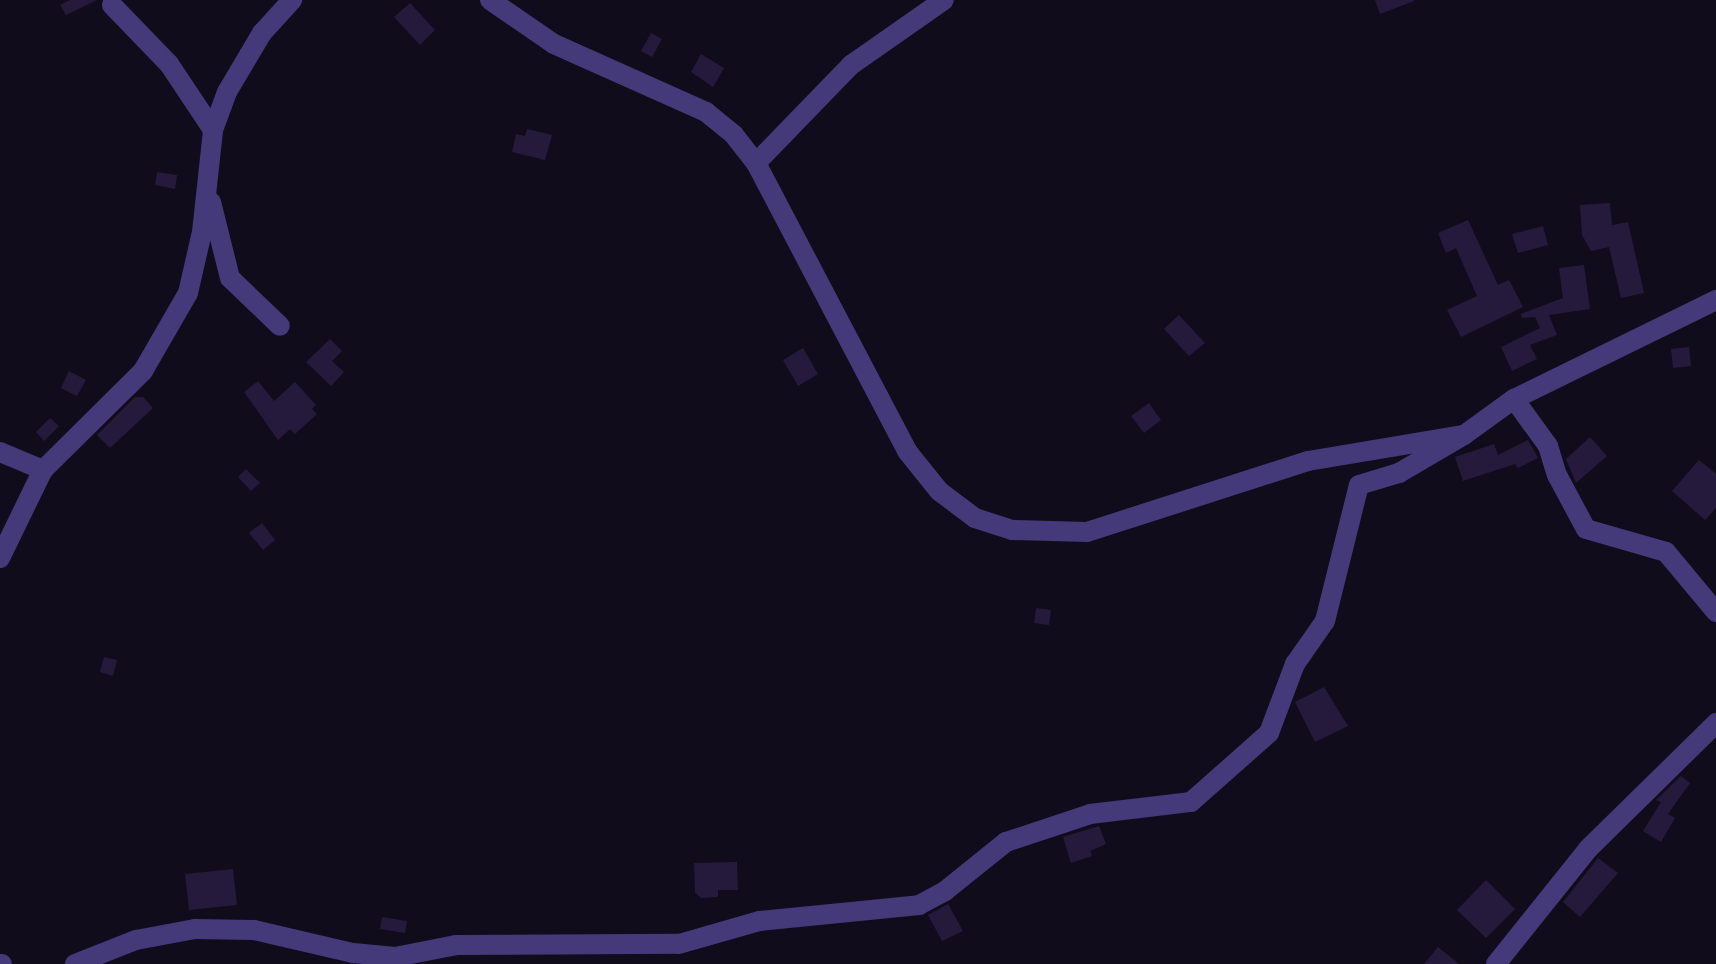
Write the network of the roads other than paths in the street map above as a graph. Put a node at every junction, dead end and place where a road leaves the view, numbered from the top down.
1 (292, 0) edge
2 (490, 0) edge
3 (944, 0) edge
4 (112, 5) dead end
5 (213, 130) junction
6 (756, 163) junction
7 (208, 190) junction
8 (1716, 300) edge
9 (280, 326) dead end
10 (1514, 399) junction
11 (1464, 435) junction
12 (0, 452) edge
13 (43, 470) junction
14 (0, 558) edge
15 (1716, 612) edge
16 (1716, 723) edge
17 (75, 964) edge
18 (1496, 964) edge

1 - 5 street
2 - 6 street
3 - 6 street
4 - 5 street
5 - 7 street
6 - 11 street
7 - 9 street
7 - 13 street
8 - 10 street
10 - 11 street
10 - 15 street
11 - 17 street
12 - 13 street
13 - 14 street
16 - 18 street

